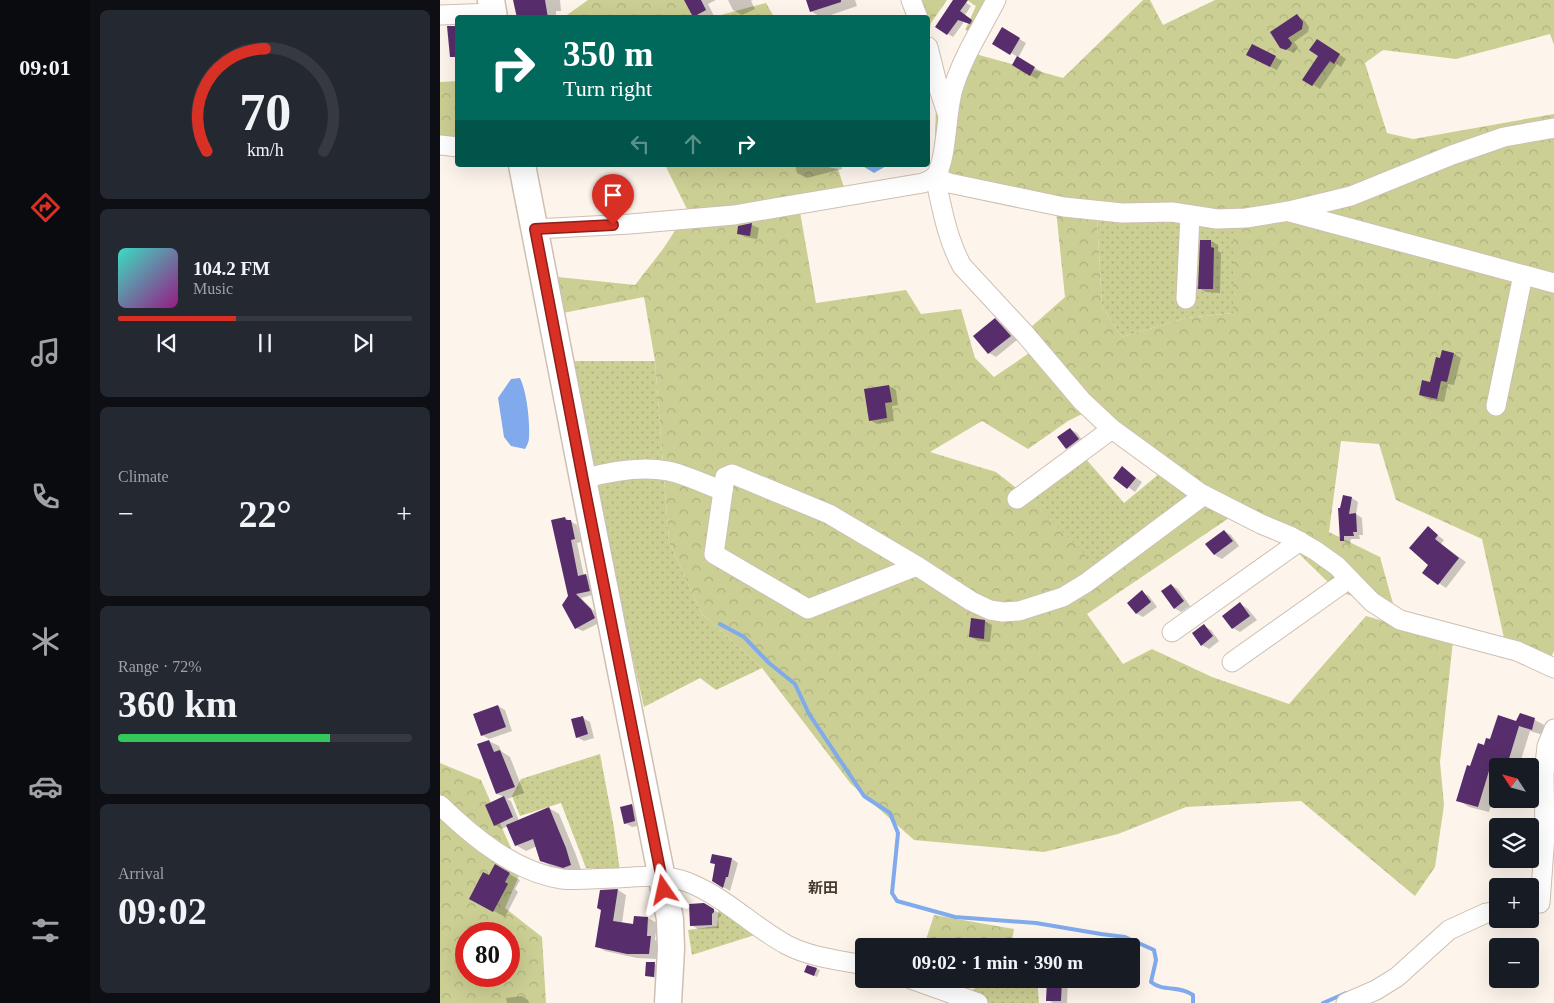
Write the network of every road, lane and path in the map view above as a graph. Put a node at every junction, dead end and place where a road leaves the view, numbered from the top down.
1 (911, 0) edge
2 (996, 0) edge
3 (493, 10) edge
4 (440, 15) edge
5 (917, 15) edge
6 (930, 55) edge
7 (948, 114) junction
8 (1554, 128) edge
9 (440, 145) edge
10 (455, 147) edge
11 (522, 167) edge
12 (935, 178) junction
13 (1289, 212) junction
14 (1190, 216) junction
15 (535, 229) junction
16 (1523, 275) junction
17 (1554, 283) edge
18 (1186, 299) dead end
19 (1496, 406) dead end
20 (1112, 429) junction
21 (583, 480) junction
22 (723, 491) junction
23 (1204, 495) junction
24 (1017, 499) dead end
25 (1300, 542) junction
26 (917, 566) junction
27 (1349, 579) junction
28 (1172, 632) dead end
29 (1232, 662) dead end
30 (1554, 668) edge
31 (1554, 729) edge
32 (440, 805) edge
33 (661, 876) junction
34 (1541, 903) edge
35 (1489, 912) edge
36 (855, 963) edge
37 (936, 988) edge
38 (668, 1003) edge
39 (978, 1003) edge
40 (1346, 1003) edge

1 - 5 street
2 - 7 street
3 - 4 street
6 - 7 street
7 - 12 street
8 - 13 street
9 - 10 street
11 - 15 highway
12 - 14 street
12 - 15 street
12 - 20 street
13 - 14 street
13 - 16 street
14 - 18 street
15 - 21 highway
16 - 17 street
16 - 19 street
20 - 23 street
20 - 24 street
21 - 22 street
21 - 33 highway
22 - 26 street
22 - 26 street
23 - 25 street
23 - 26 street
25 - 27 street
25 - 28 street
27 - 29 street
27 - 30 street
31 - 34 street
32 - 33 street
33 - 36 street
33 - 38 highway
35 - 40 street
37 - 39 street

